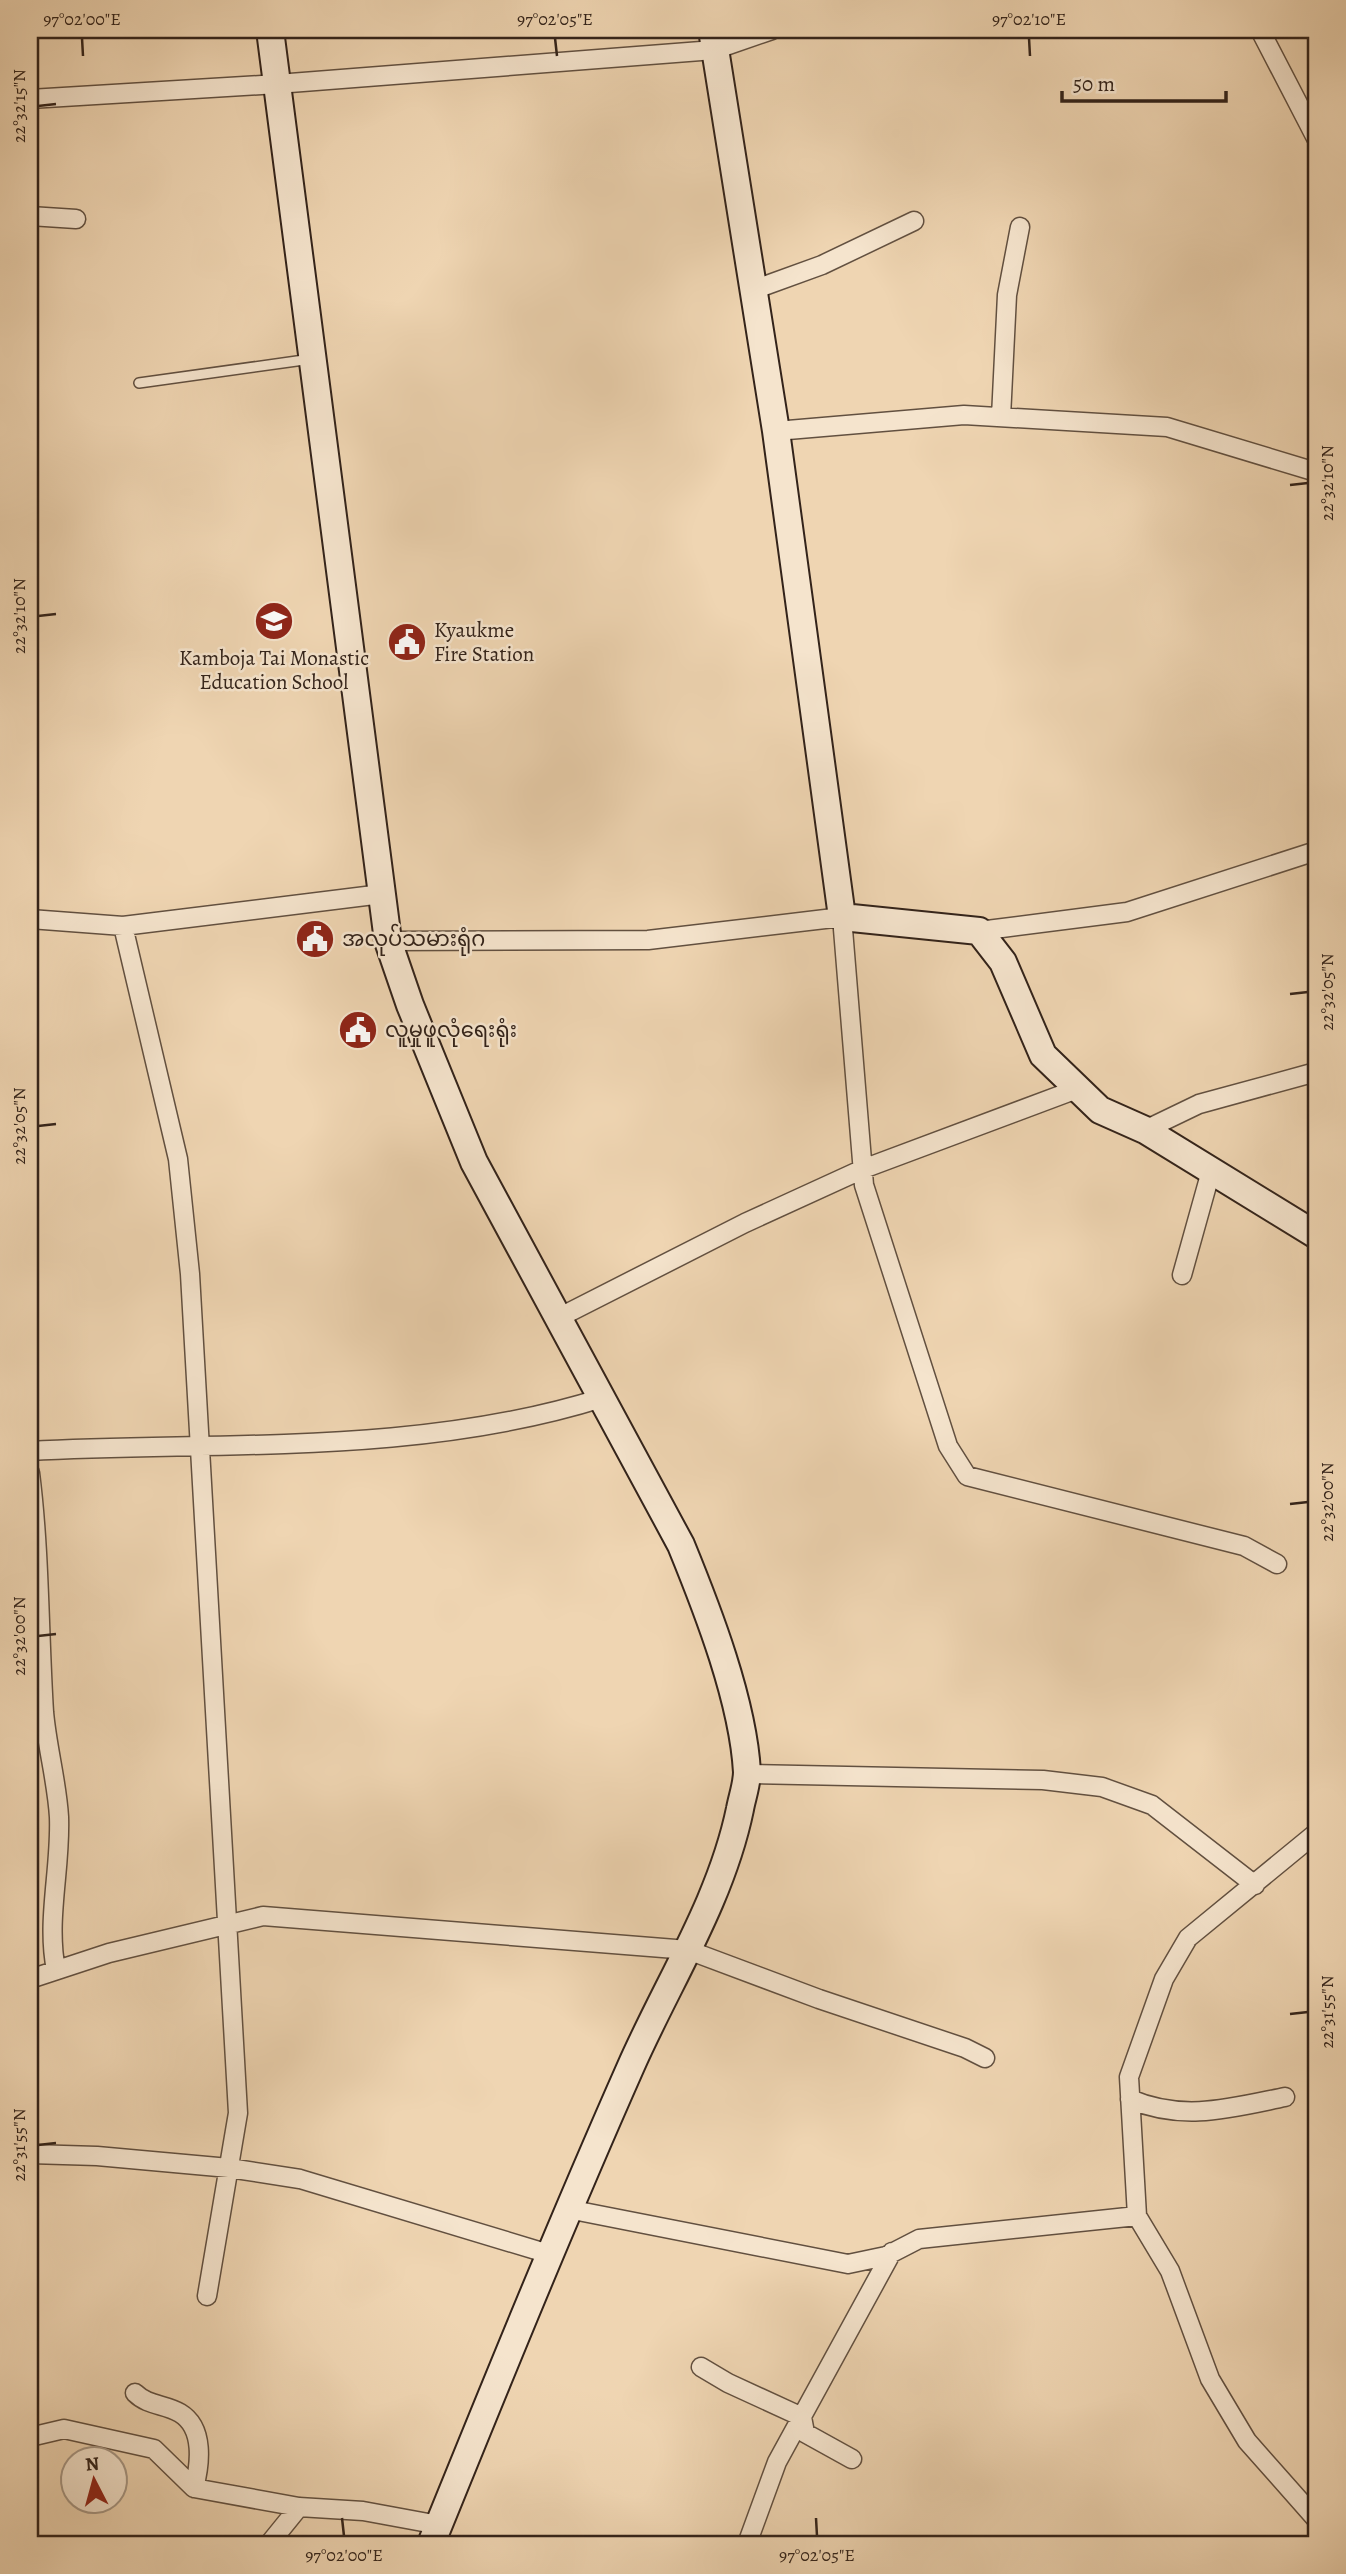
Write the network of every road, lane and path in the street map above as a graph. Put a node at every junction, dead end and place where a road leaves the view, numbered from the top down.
1 (270, 30) edge
2 (772, 30) edge
3 (1261, 30) edge
4 (713, 40) edge
5 (277, 84) junction
6 (30, 99) edge
7 (1316, 138) edge
8 (30, 216) edge
9 (76, 219) dead end
10 (914, 220) dead end
11 (1020, 227) dead end
12 (753, 290) junction
13 (313, 359) junction
14 (139, 383) dead end
15 (1001, 417) junction
16 (776, 431) junction
17 (1316, 472) edge
18 (1316, 851) edge
19 (382, 894) junction
20 (842, 917) junction
21 (30, 919) edge
22 (122, 926) junction
23 (979, 931) junction
24 (388, 941) junction
25 (1316, 1072) edge
26 (1077, 1089) junction
27 (1145, 1130) junction
28 (863, 1169) junction
29 (1211, 1171) junction
30 (1316, 1236) edge
31 (1182, 1275) dead end
32 (558, 1318) junction
33 (602, 1398) junction
34 (200, 1447) junction
35 (30, 1451) edge
36 (30, 1473) edge
37 (1277, 1564) dead end
38 (747, 1774) junction
39 (1312, 1844) edge
40 (1255, 1885) junction
41 (225, 1924) junction
42 (688, 1950) junction
43 (56, 1970) junction
44 (30, 1979) edge
45 (985, 2058) dead end
46 (1285, 2097) dead end
47 (1130, 2099) junction
48 (30, 2154) edge
49 (229, 2168) junction
50 (568, 2209) junction
51 (1137, 2216) junction
52 (892, 2252) junction
53 (549, 2254) junction
54 (207, 2296) dead end
55 (702, 2367) dead end
56 (135, 2393) dead end
57 (802, 2417) junction
58 (30, 2437) edge
59 (852, 2459) dead end
60 (194, 2488) junction
61 (299, 2507) junction
62 (1316, 2519) edge
63 (435, 2535) edge
64 (269, 2544) edge
65 (747, 2544) edge

1 - 5 street
2 - 4 street
3 - 7 street
4 - 5 street
4 - 12 street
5 - 6 street
5 - 13 street
8 - 9 street
10 - 12 street
11 - 15 street
12 - 16 street
13 - 14 lane
13 - 19 street
15 - 16 street
15 - 17 street
16 - 20 street
18 - 23 street
19 - 22 street
19 - 24 street
20 - 23 street
20 - 24 street
20 - 28 street
21 - 22 street
22 - 34 street
23 - 26 street
24 - 32 street
25 - 27 street
26 - 27 street
26 - 28 street
27 - 29 street
28 - 32 street
28 - 37 street
29 - 30 street
29 - 31 street
32 - 33 street
33 - 34 street
33 - 38 street
34 - 35 street
34 - 41 street
36 - 43 street
38 - 40 street
38 - 42 street
39 - 40 street
40 - 47 street
41 - 42 street
41 - 43 street
41 - 49 street
42 - 45 street
42 - 50 street
43 - 44 street
46 - 47 street
47 - 51 street
48 - 49 street
49 - 53 street
49 - 54 street
50 - 52 street
50 - 53 street
51 - 52 street
51 - 62 street
52 - 57 street
53 - 63 street
55 - 57 street
56 - 60 street
57 - 59 street
57 - 65 street
58 - 60 street
60 - 61 street
61 - 63 street
61 - 64 street

